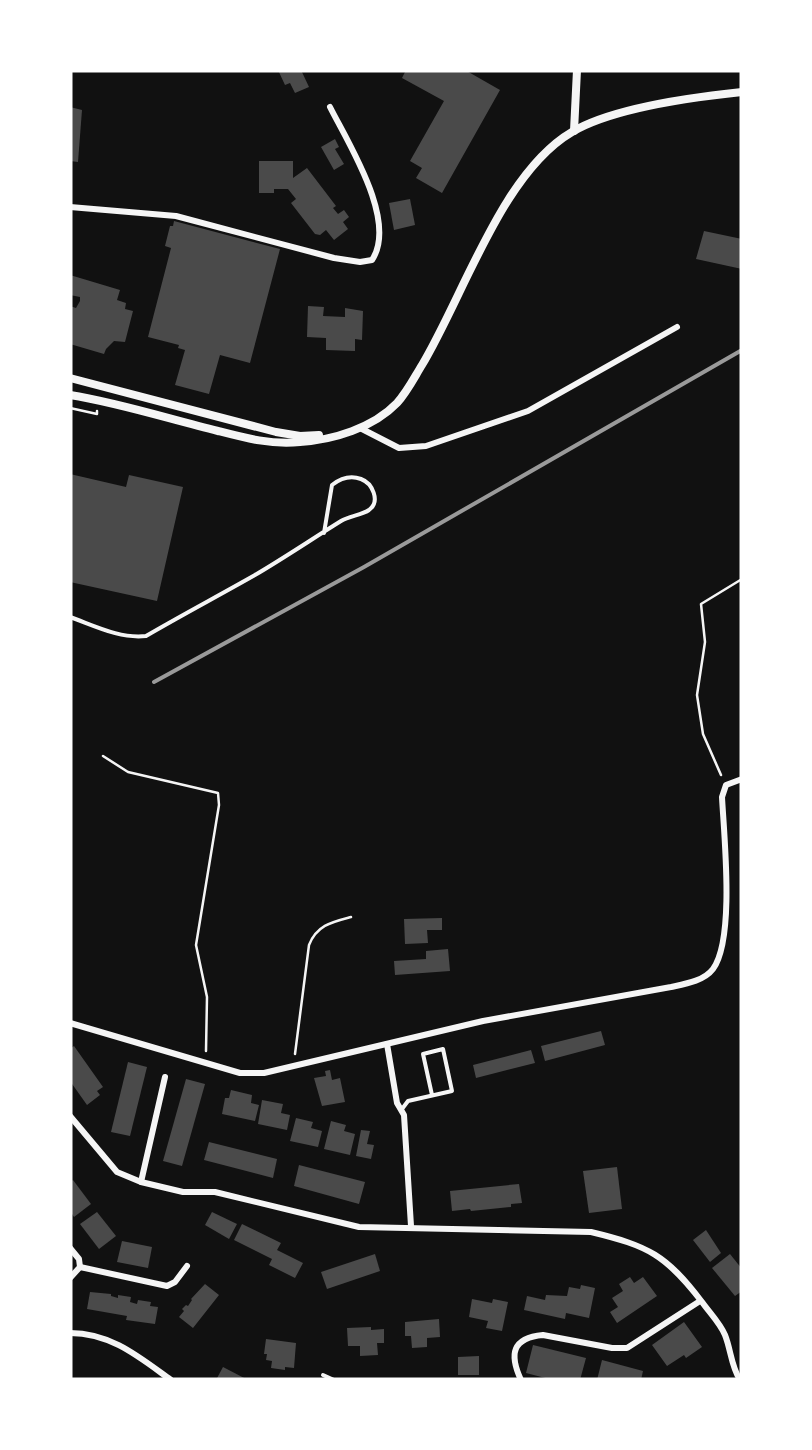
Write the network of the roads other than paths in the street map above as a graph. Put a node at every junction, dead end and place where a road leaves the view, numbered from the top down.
1 (578, 70) edge
2 (742, 92) edge
3 (330, 107) dead end
4 (574, 130) junction
5 (70, 208) edge
6 (677, 328) dead end
7 (70, 378) edge
8 (70, 395) edge
9 (360, 428) junction
10 (339, 434) junction
11 (324, 534) junction
12 (70, 617) edge
13 (742, 779) edge
14 (70, 1023) edge
15 (388, 1044) junction
16 (165, 1077) dead end
17 (432, 1095) junction
18 (402, 1108) junction
19 (70, 1116) edge
20 (141, 1182) junction
21 (411, 1226) junction
22 (70, 1248) edge
23 (187, 1266) dead end
24 (80, 1267) junction
25 (70, 1278) edge
26 (700, 1300) junction
27 (70, 1333) edge
28 (323, 1375) dead end
29 (171, 1380) edge
30 (334, 1380) edge
31 (521, 1380) edge
32 (740, 1380) edge

1 - 4 street
2 - 4 street
3 - 5 street
4 - 9 street
6 - 9 street
7 - 10 street
8 - 10 street
9 - 10 street
11 - 11 lane
11 - 12 lane
13 - 15 street
14 - 15 street
15 - 18 street
16 - 20 street
17 - 17 lane
17 - 18 lane
18 - 21 street
19 - 20 street
20 - 21 street
21 - 26 street
22 - 24 street
23 - 24 street
24 - 25 street
26 - 31 street
26 - 32 street
27 - 29 street
28 - 30 lane

